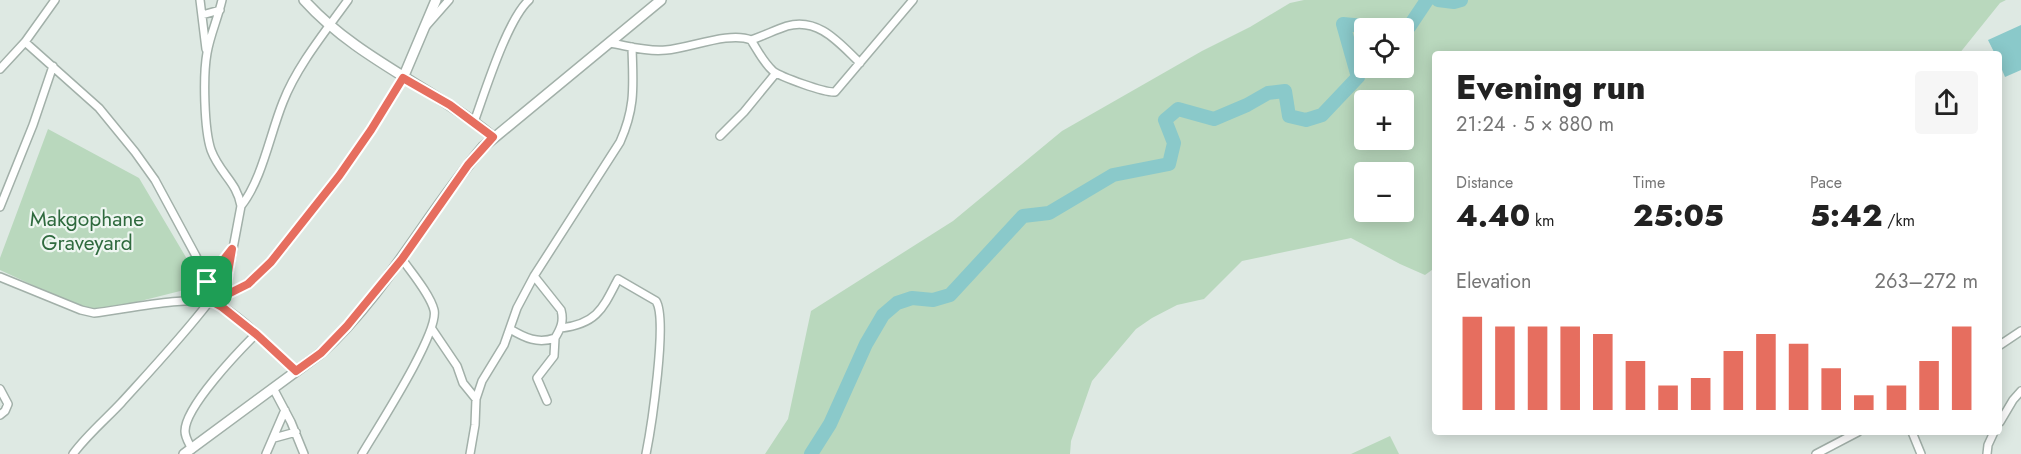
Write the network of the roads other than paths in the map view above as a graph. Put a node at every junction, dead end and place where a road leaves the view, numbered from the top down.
1 (55, 0) edge
2 (200, 0) edge
3 (222, 0) edge
4 (304, 0) edge
5 (348, 0) edge
6 (436, 0) edge
7 (449, 0) edge
8 (529, 0) edge
9 (661, 0) edge
10 (913, 0) edge
11 (220, 10) junction
12 (202, 15) junction
13 (329, 26) junction
14 (424, 28) junction
15 (751, 40) junction
16 (26, 42) junction
17 (610, 43) junction
18 (632, 47) junction
19 (207, 54) junction
20 (860, 63) junction
21 (53, 66) junction
22 (0, 69) edge
23 (776, 73) junction
24 (403, 78) junction
25 (474, 122) junction
26 (720, 136) dead end
27 (493, 137) junction
28 (241, 206) junction
29 (0, 207) edge
30 (232, 249) junction
31 (402, 259) junction
32 (534, 276) junction
33 (0, 277) edge
34 (207, 282) junction
35 (224, 296) junction
36 (192, 300) junction
37 (210, 302) junction
38 (222, 307) junction
39 (561, 328) junction
40 (432, 329) junction
41 (510, 329) junction
42 (2021, 332) edge
43 (256, 334) junction
44 (555, 338) junction
45 (2002, 344) edge
46 (296, 371) junction
47 (273, 388) junction
48 (0, 389) edge
49 (2021, 391) edge
50 (476, 399) junction
51 (547, 401) dead end
52 (285, 410) junction
53 (0, 415) edge
54 (2002, 419) edge
55 (296, 432) junction
56 (1852, 435) edge
57 (1913, 435) edge
58 (1993, 435) edge
59 (274, 438) junction
60 (188, 451) edge
61 (73, 454) edge
62 (266, 454) edge
63 (304, 454) edge
64 (362, 454) edge
65 (470, 454) edge
66 (646, 454) edge
67 (1816, 454) edge
68 (1921, 454) edge
69 (1987, 454) edge

1 - 16 street
2 - 12 street
3 - 11 street
4 - 13 street
5 - 13 street
6 - 14 street
7 - 14 street
8 - 25 street
9 - 17 street
10 - 20 street
11 - 12 street
11 - 19 street
12 - 19 street
13 - 24 street
13 - 28 street
14 - 24 street
15 - 18 street
15 - 20 street
15 - 23 street
16 - 21 street
16 - 22 street
17 - 18 street
17 - 27 street
18 - 32 street
19 - 28 street
20 - 23 street
21 - 29 street
21 - 34 street
23 - 26 street
24 - 25 street
24 - 35 street
25 - 27 street
27 - 31 street
28 - 30 street
30 - 34 street
30 - 35 street
31 - 40 street
31 - 46 street
32 - 39 street
32 - 41 street
33 - 36 street
34 - 36 street
35 - 38 street
36 - 37 street
37 - 38 street
37 - 61 street
38 - 43 street
39 - 44 street
39 - 66 street
40 - 50 street
40 - 64 street
41 - 44 street
41 - 50 street
42 - 45 street
43 - 46 street
43 - 60 street
44 - 51 street
46 - 47 street
47 - 52 street
47 - 60 street
48 - 53 street
49 - 54 street
50 - 65 street
52 - 55 street
52 - 59 street
55 - 59 street
55 - 63 street
56 - 67 street
57 - 68 street
58 - 69 street
59 - 62 street

